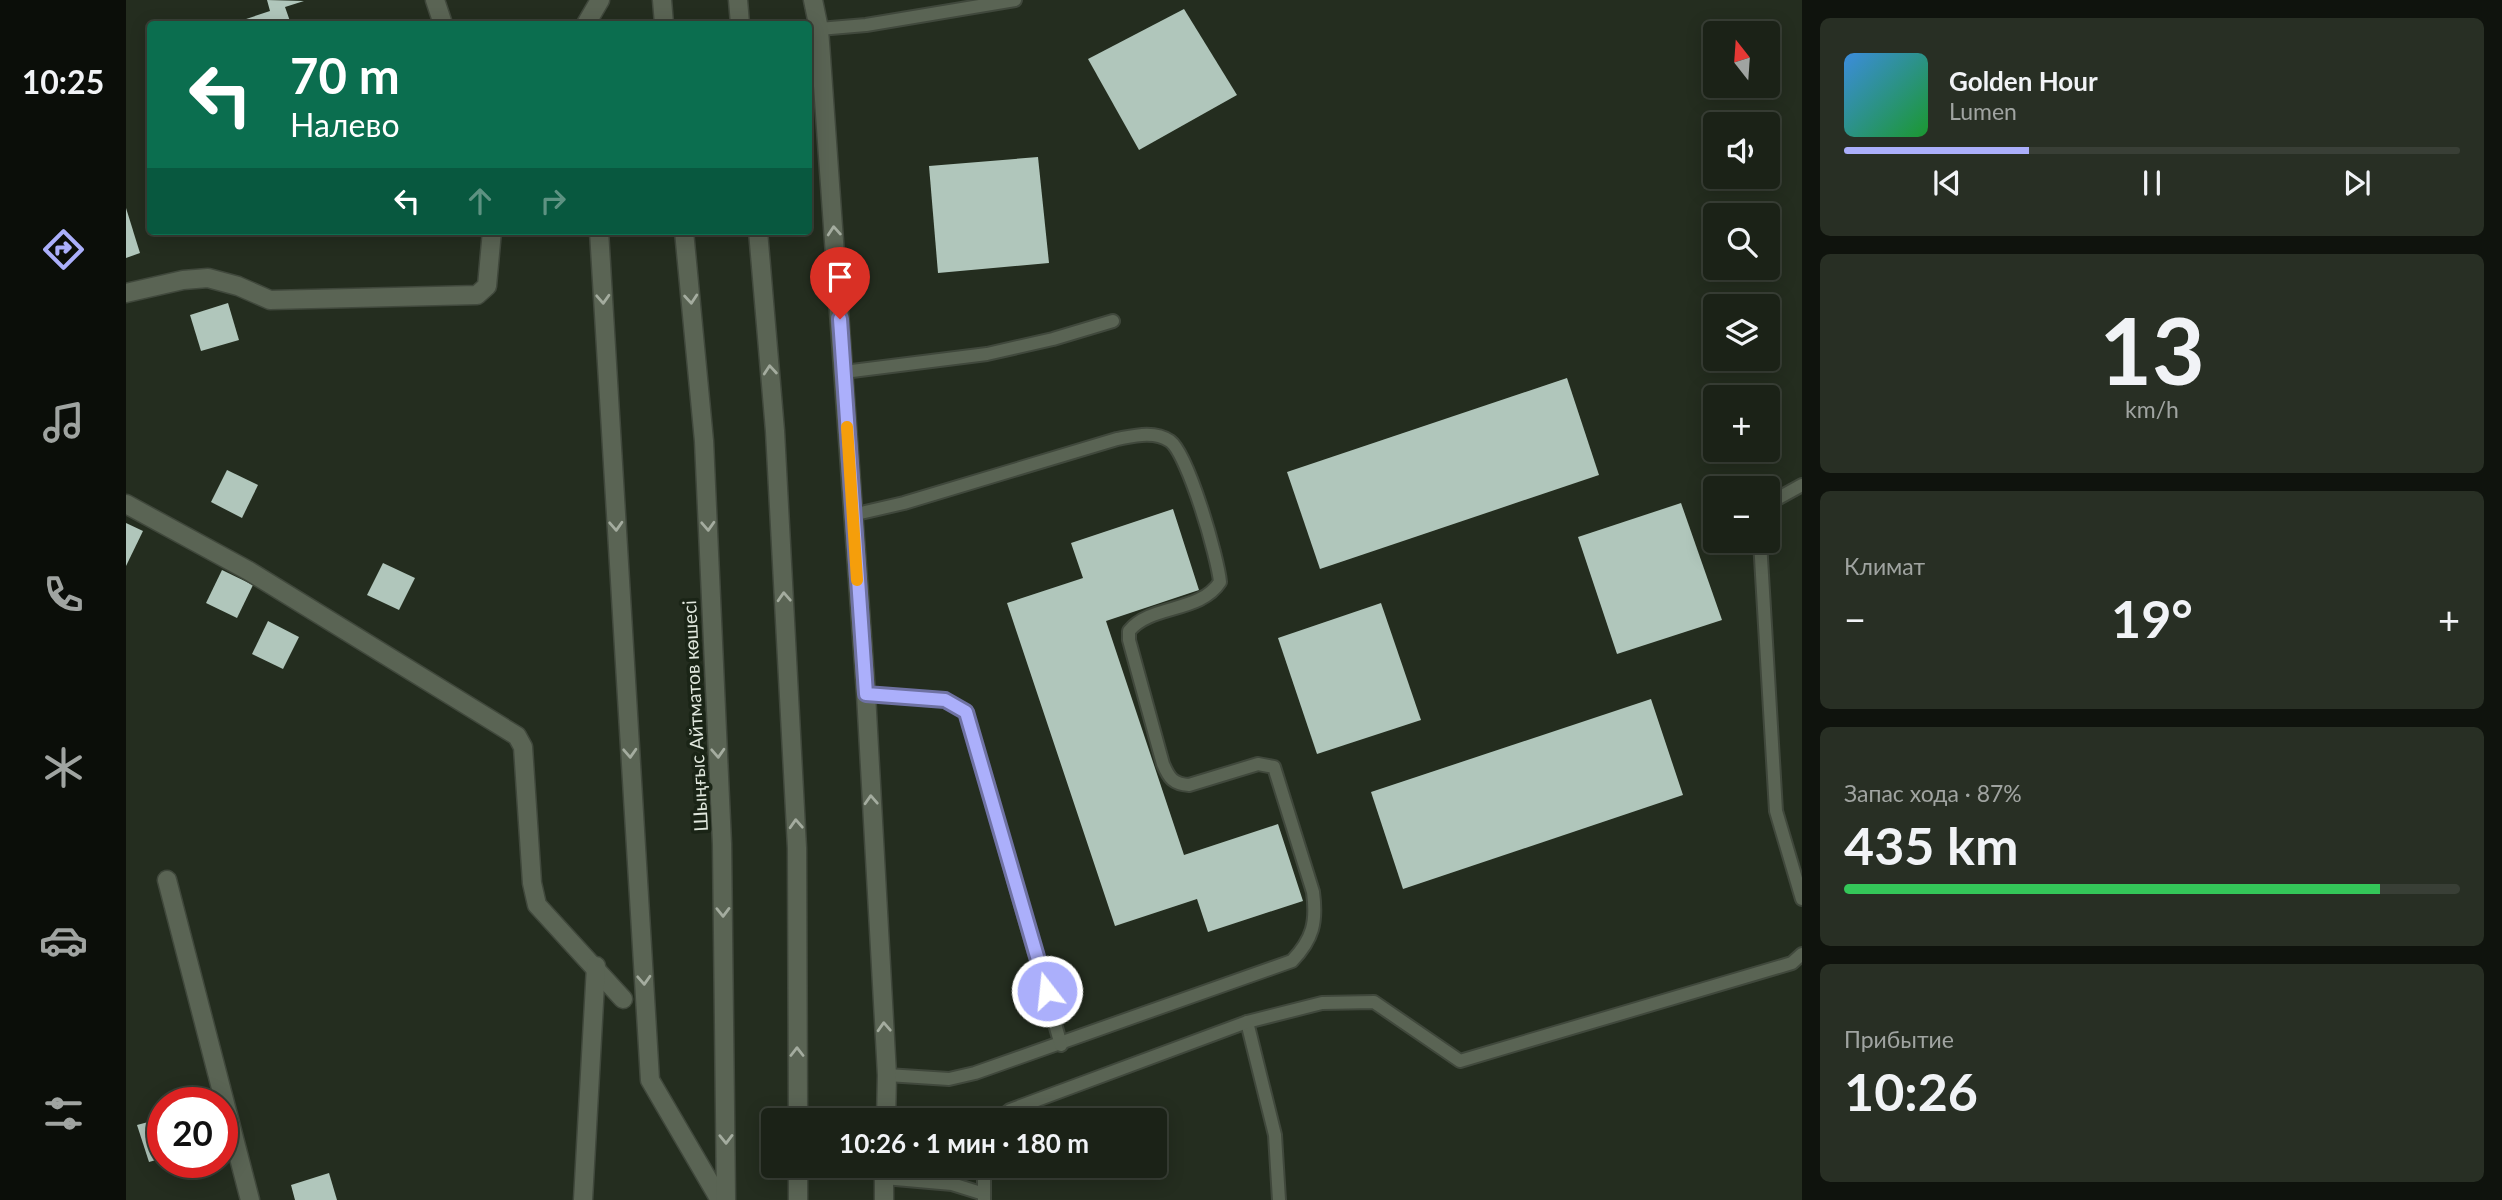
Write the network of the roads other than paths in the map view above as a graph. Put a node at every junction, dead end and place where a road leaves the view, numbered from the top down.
1 (435, 0) edge
2 (600, 0) edge
3 (662, 0) edge
4 (738, 0) edge
5 (813, 0) edge
6 (1015, 0) edge
7 (442, 21) edge
8 (588, 21) edge
9 (664, 21) edge
10 (740, 21) edge
11 (819, 29) junction
12 (492, 235) edge
13 (599, 235) edge
14 (684, 235) edge
15 (758, 235) edge
16 (126, 293) edge
17 (1113, 320) dead end
18 (844, 372) junction
19 (1802, 485) edge
20 (1780, 498) edge
21 (126, 504) edge
22 (852, 515) junction
23 (1761, 553) edge
24 (866, 694) junction
25 (167, 880) dead end
26 (1802, 899) edge
27 (1802, 954) edge
28 (596, 966) junction
29 (623, 999) dead end
30 (1247, 1022) junction
31 (1061, 1045) junction
32 (887, 1075) junction
33 (798, 1108) edge
34 (886, 1108) edge
35 (1015, 1108) edge
36 (798, 1178) edge
37 (884, 1178) edge
38 (918, 1178) edge
39 (985, 1178) edge
40 (984, 1197) edge
41 (250, 1200) edge
42 (583, 1200) edge
43 (720, 1200) edge
44 (726, 1200) edge
45 (798, 1200) edge
46 (884, 1200) edge
47 (1279, 1200) edge

1 - 7 street
2 - 8 street
3 - 9 street
4 - 10 street
5 - 11 street
6 - 11 lane
18 -> 11 street
12 - 16 street
13 -> 43 street
14 -> 44 street, Шыңғыс Айтматов көшесі
33 -> 15 street
17 - 18 lane
18 - 22 street
19 - 20 lane
21 - 28 street
22 - 24 street
22 - 31 lane
23 - 26 lane
24 - 31 lane
32 -> 24 street
25 - 41 street
27 - 30 lane
28 - 29 street
28 - 42 street
30 - 35 lane
30 - 47 lane
31 - 32 lane
32 - 34 street
36 - 45 street
37 - 46 street
38 - 40 lane
39 - 40 lane

